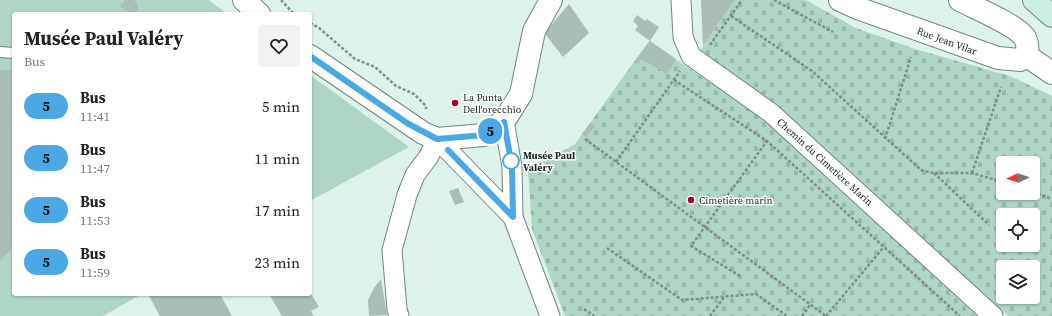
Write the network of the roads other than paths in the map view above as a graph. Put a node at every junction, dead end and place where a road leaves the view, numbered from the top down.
1 (244, 0) edge
2 (551, 0) edge
3 (681, 0) edge
4 (840, 0) edge
5 (960, 0) edge
6 (1034, 0) edge
7 (257, 12) edge
8 (1052, 16) edge
9 (0, 52) edge
10 (12, 53) edge
11 (1027, 56) junction
12 (312, 57) edge
13 (1052, 73) edge
14 (504, 122) junction
15 (437, 139) junction
16 (513, 217) junction
17 (399, 316) edge
18 (550, 316) edge
19 (993, 316) edge

1 - 7 street
2 - 14 street
3 - 19 street, Chemin du Cimetière Marin
4 - 11 street, Rue Jean Vilar
5 - 11 street
6 - 8 main road
9 - 10 lane
11 - 13 street
12 - 15 street
14 - 15 street
14 - 16 street
15 - 16 street
15 - 17 street
16 - 18 street

